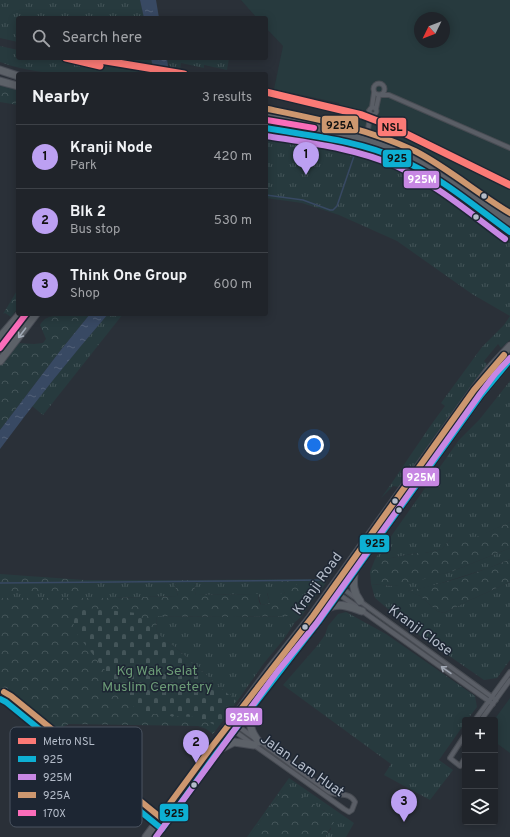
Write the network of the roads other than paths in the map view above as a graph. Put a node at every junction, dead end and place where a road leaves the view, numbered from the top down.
1 (0, 70) edge
2 (16, 75) edge
3 (0, 81) edge
4 (16, 85) edge
5 (384, 89) junction
6 (374, 93) junction
7 (380, 95) junction
8 (389, 95) junction
9 (372, 109) junction
10 (372, 116) junction
11 (268, 117) edge
12 (268, 128) edge
13 (366, 141) junction
14 (510, 148) edge
15 (510, 222) edge
16 (510, 232) edge
17 (18, 316) edge
18 (34, 316) edge
19 (12, 323) junction
20 (0, 329) edge
21 (0, 337) edge
22 (510, 346) edge
23 (510, 360) edge
24 (0, 361) edge
25 (354, 574) junction
26 (333, 586) junction
27 (340, 591) junction
28 (360, 600) junction
29 (328, 608) junction
30 (362, 611) junction
31 (271, 668) junction
32 (280, 672) junction
33 (510, 672) edge
34 (510, 680) edge
35 (0, 699) edge
36 (492, 700) junction
37 (253, 707) junction
38 (478, 717) edge
39 (484, 717) edge
40 (233, 726) junction
41 (37, 727) edge
42 (462, 740) edge
43 (257, 744) junction
44 (219, 750) junction
45 (462, 763) edge
46 (142, 812) edge
47 (159, 826) junction
48 (146, 837) edge
49 (156, 837) edge

1 - 2 main road
3 - 4 main road
5 - 6 street
5 - 7 street
5 - 8 street
6 - 7 street
6 - 9 street
7 - 8 street
7 - 9 street
8 - 14 street
9 - 10 street
9 - 10 street
10 - 13 street
11 - 13 main road
12 - 16 main road
13 - 15 main road
17 - 19 main road
18 -> 24 main road
19 - 20 street
19 - 21 main road
22 - 26 main road, Kranji Road
23 - 25 main road, Kranji Road
25 - 27 main road, Kranji Road
25 - 28 main road
26 - 27 street, Kranji Close
26 - 31 main road, Kranji Road
27 - 28 street, Kranji Close
27 - 29 main road, Kranji Road
27 - 30 street, Kranji Close
28 - 36 street, Kranji Close
29 - 30 main road
29 - 32 main road, Kranji Road
36 -> 30 street, Kranji Close
31 - 32 main road
31 - 40 main road, Kranji Road
32 - 37 main road, Kranji Road
33 - 36 street
34 - 36 street
35 - 41 street
36 - 38 street
36 - 39 street
37 - 40 main road, Kranji Road
37 - 43 main road
40 - 43 street, Jalan Lam Huat
40 - 44 main road, Kranji Road
40 - 47 main road, Kranji Road
42 - 45 street
43 - 43 street, Jalan Lam Huat
43 - 44 main road
44 - 47 main road, Kranji Road
46 - 47 street
47 - 48 main road, Kranji Road
47 - 49 main road, Kranji Road

